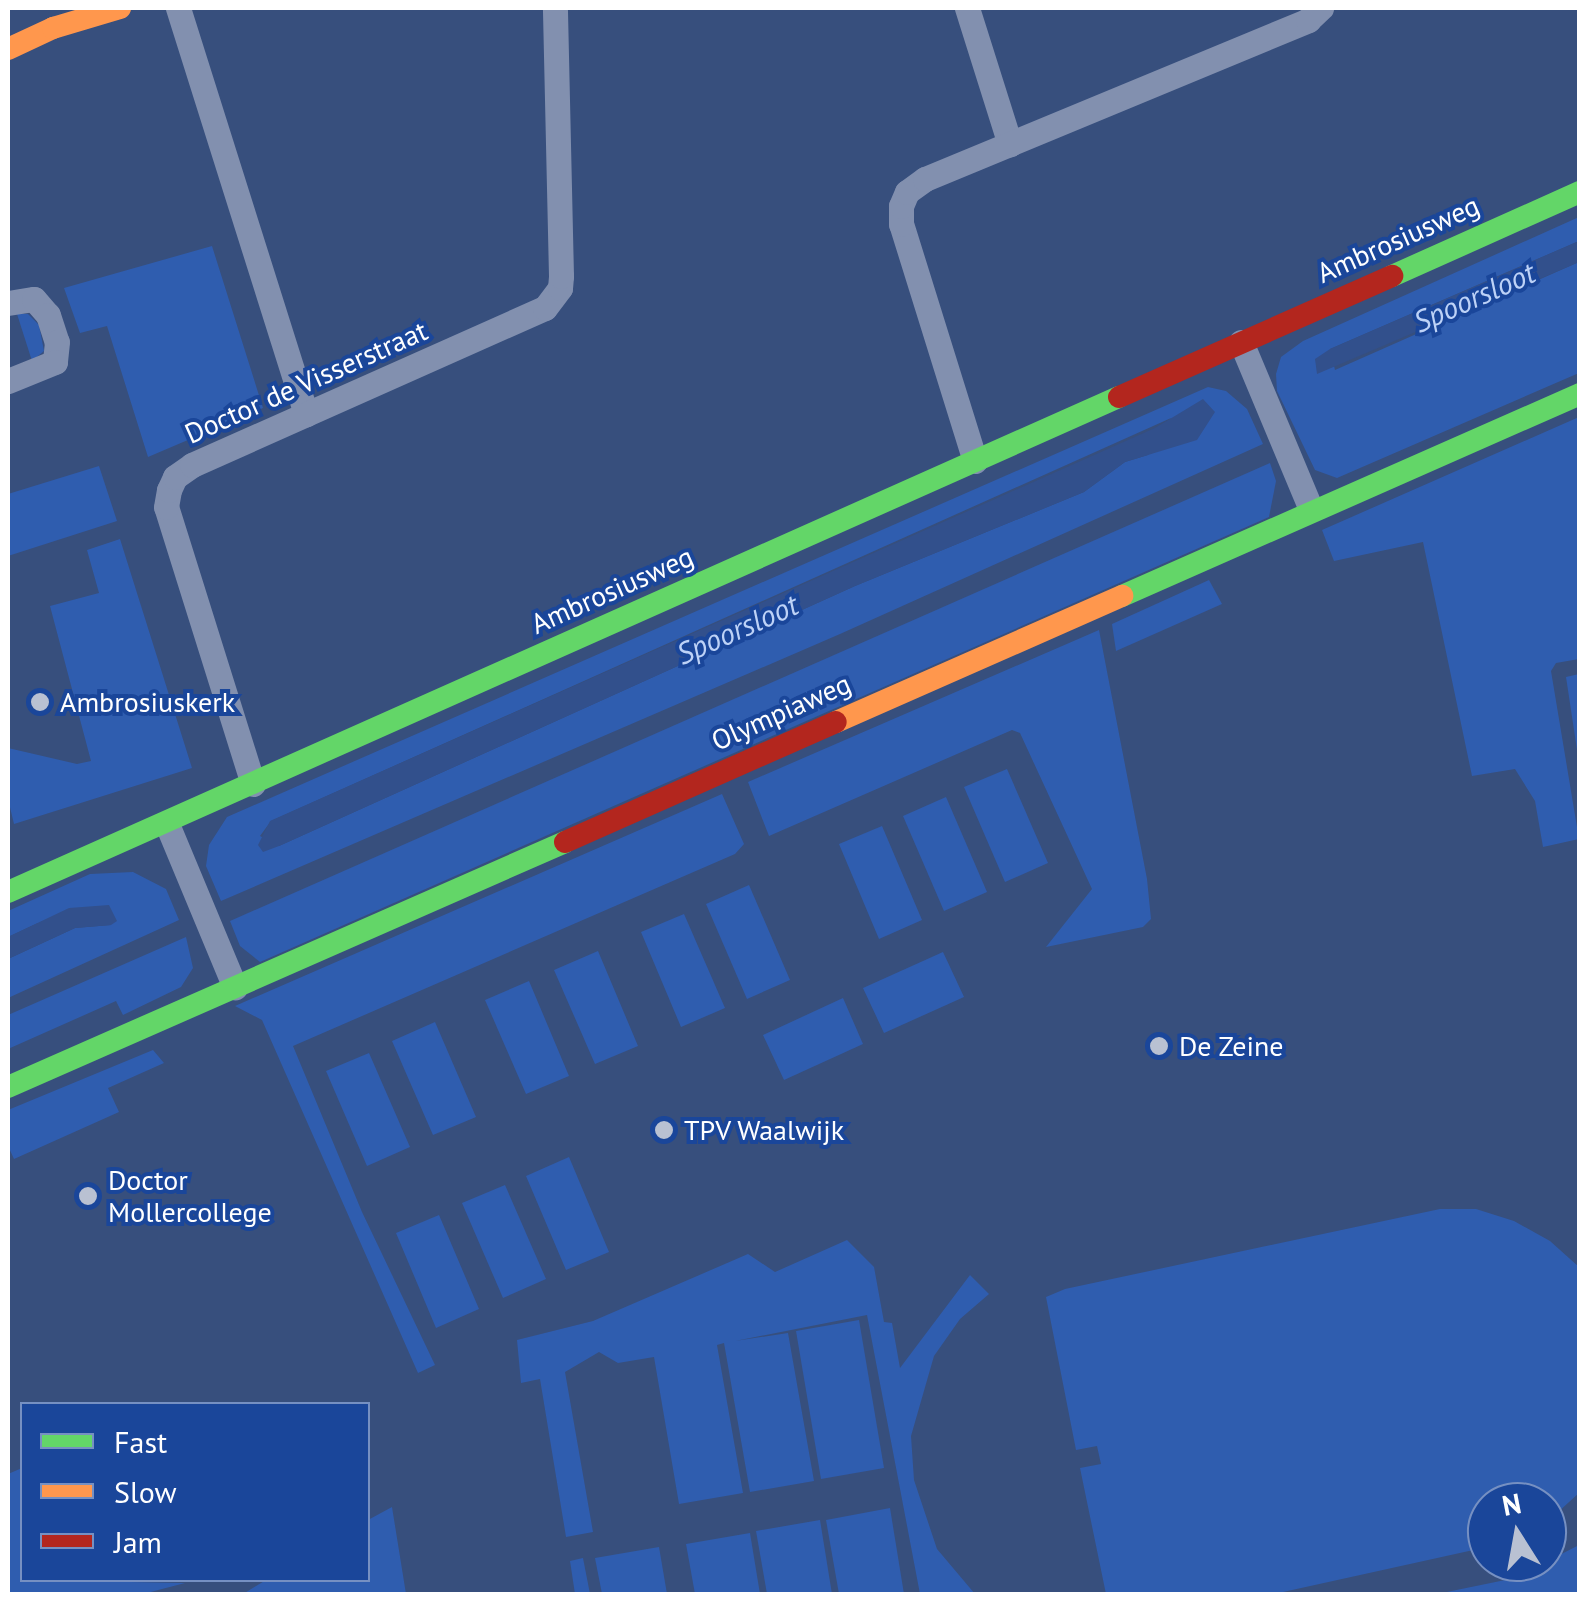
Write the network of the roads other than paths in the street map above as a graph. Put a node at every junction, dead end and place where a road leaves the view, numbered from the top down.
1 (120, 8) edge
2 (178, 8) edge
3 (556, 8) edge
4 (968, 8) edge
5 (1322, 8) edge
6 (8, 49) edge
7 (1010, 144) junction
8 (1580, 192) edge
9 (8, 303) edge
10 (1241, 342) junction
11 (8, 381) edge
12 (1580, 394) edge
13 (306, 414) junction
14 (975, 461) junction
15 (1311, 510) junction
16 (254, 784) junction
17 (166, 824) junction
18 (8, 892) edge
19 (234, 988) junction
20 (8, 1087) edge

1 - 6 street
2 - 13 street
3 - 13 street, Doctor de Visserstraat
4 - 7 street
5 - 7 street
7 - 14 street
8 - 10 street, Ambrosiusweg
9 - 11 street
10 - 14 street, Ambrosiusweg
10 - 15 street
12 - 15 street, Olympiaweg
13 - 16 street, Doctor de Visserstraat
14 - 16 street, Ambrosiusweg
15 - 19 street, Olympiaweg
16 - 17 street, Ambrosiusweg
17 - 18 street, Ambrosiusweg
17 - 19 street
19 - 20 street, Olympiaweg

